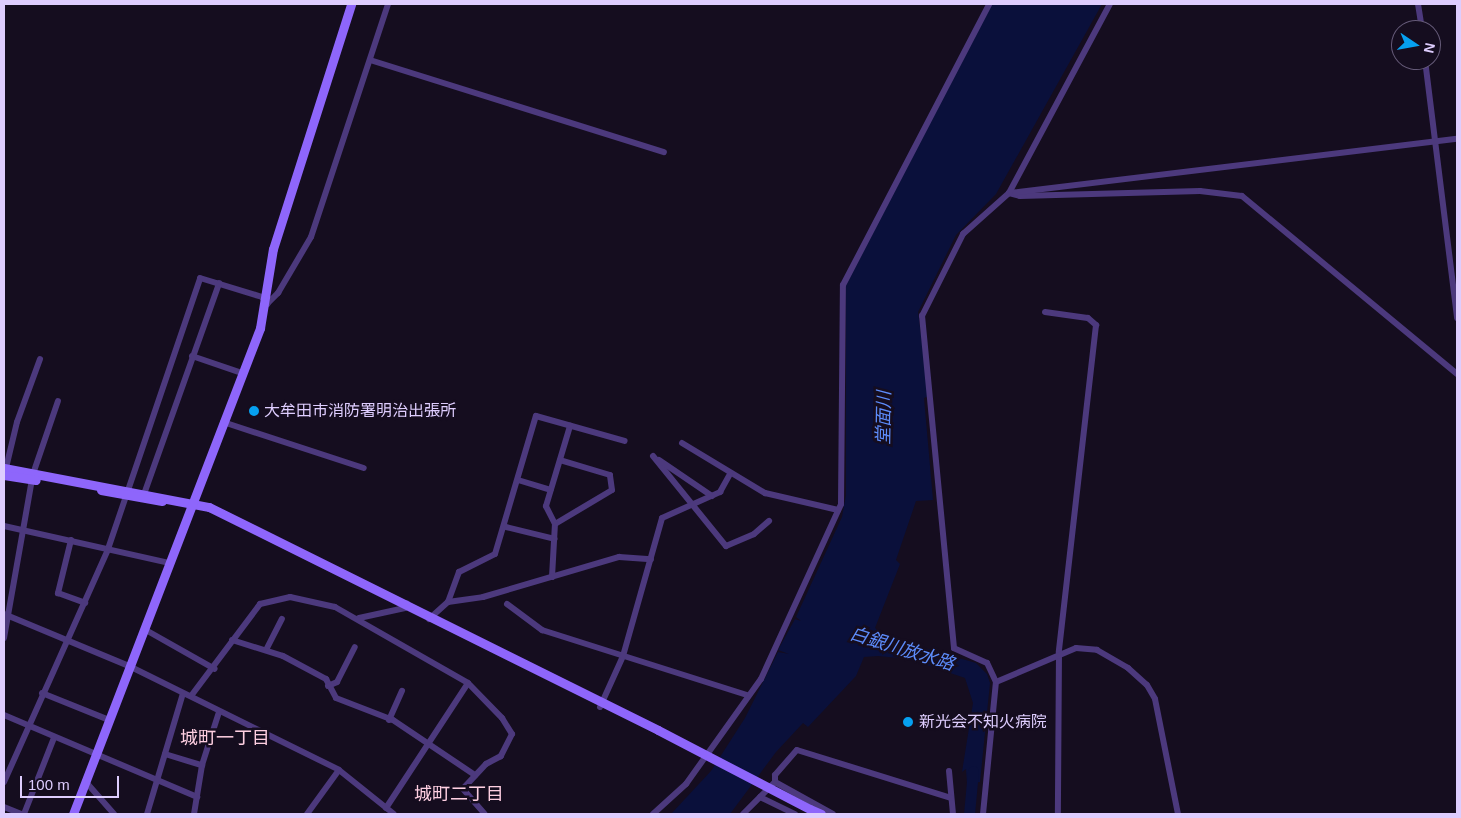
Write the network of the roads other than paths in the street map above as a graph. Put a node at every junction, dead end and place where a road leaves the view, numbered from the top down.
1 (351, 4) edge
2 (388, 4) edge
3 (989, 4) edge
4 (1110, 4) edge
5 (1418, 4) edge
6 (1420, 20) edge
7 (370, 60) junction
8 (1426, 70) edge
9 (1457, 139) edge
10 (1435, 141) junction
11 (664, 152) dead end
12 (1009, 193) junction
13 (219, 283) junction
14 (267, 304) junction
15 (1045, 312) dead end
16 (1457, 318) edge
17 (192, 356) junction
18 (40, 359) dead end
19 (242, 373) junction
20 (1457, 374) edge
21 (58, 401) dead end
22 (223, 422) junction
23 (570, 426) junction
24 (625, 441) dead end
25 (682, 443) dead end
26 (560, 460) junction
27 (364, 468) dead end
28 (5, 472) edge
29 (730, 474) junction
30 (33, 477) junction
31 (518, 480) junction
32 (551, 490) junction
33 (127, 491) junction
34 (144, 494) junction
35 (712, 496) junction
36 (191, 506) junction
37 (693, 506) junction
38 (838, 510) junction
39 (769, 521) dead end
40 (555, 524) junction
41 (4, 526) edge
42 (506, 526) junction
43 (26, 529) junction
44 (555, 539) junction
45 (71, 540) junction
46 (108, 549) junction
47 (651, 559) junction
48 (170, 563) junction
49 (552, 577) junction
50 (448, 602) junction
51 (85, 603) junction
52 (507, 604) dead end
53 (406, 606) junction
54 (7, 615) edge
55 (359, 618) junction
56 (430, 618) junction
57 (282, 619) dead end
58 (144, 629) junction
59 (4, 638) edge
60 (69, 640) junction
61 (232, 640) junction
62 (355, 647) dead end
63 (266, 650) junction
64 (1060, 652) junction
65 (622, 656) junction
66 (129, 666) junction
67 (215, 668) junction
68 (996, 682) junction
69 (468, 683) junction
70 (328, 686) junction
71 (402, 691) dead end
72 (42, 693) junction
73 (183, 694) junction
74 (747, 695) junction
75 (191, 696) junction
76 (601, 704) junction
77 (219, 712) junction
78 (4, 715) edge
79 (109, 720) junction
80 (389, 720) junction
81 (26, 726) junction
82 (54, 738) junction
83 (428, 742) junction
84 (166, 754) junction
85 (96, 755) junction
86 (202, 765) junction
87 (339, 770) junction
88 (949, 771) dead end
89 (474, 775) junction
90 (85, 781) junction
91 (4, 782) edge
92 (157, 782) junction
93 (775, 782) junction
94 (760, 797) junction
95 (197, 798) junction
96 (951, 798) junction
97 (4, 807) edge
98 (386, 808) junction
99 (808, 812) edge
100 (22, 814) edge
101 (73, 814) edge
102 (114, 814) edge
103 (147, 814) edge
104 (194, 814) edge
105 (307, 814) edge
106 (394, 814) edge
107 (485, 814) edge
108 (653, 814) edge
109 (743, 814) edge
110 (795, 814) edge
111 (821, 814) edge
112 (833, 814) edge
113 (953, 814) edge
114 (983, 814) edge
115 (1058, 814) edge
116 (1178, 814) edge

1 - 14 street
2 - 7 street
3 - 38 street
4 - 12 street
5 - 6 street
7 - 11 street
7 - 14 street
8 - 10 street
9 - 10 street
10 - 12 street
10 - 16 street
12 - 20 street
12 - 68 street
13 - 14 street
13 - 17 street
13 - 33 street
14 - 19 street
15 - 64 street
17 - 19 street
17 - 34 street
18 - 28 street
19 - 22 street
21 - 30 street
22 - 27 street
22 - 36 street
23 - 24 street
23 - 26 street
23 - 31 street
25 - 29 street
26 - 32 street
26 - 40 street
28 - 30 street
29 - 35 street
29 - 38 street
30 - 33 street
30 - 43 street
31 - 32 street
31 - 42 street
32 - 40 street
33 - 34 street
33 - 46 street
34 - 36 street
35 - 37 street
35 - 37 street
36 - 48 street
36 - 53 street
37 - 39 street
37 - 47 street
38 - 74 street
40 - 44 street
41 - 43 street
42 - 44 street
42 - 50 street
43 - 45 street
43 - 54 street
44 - 49 street
45 - 46 street
45 - 51 street
46 - 48 street
46 - 51 street
47 - 49 street
47 - 65 street
48 - 58 street
49 - 50 street
50 - 56 street
51 - 60 street
52 - 65 street
53 - 55 street
53 - 56 street
54 - 59 street
54 - 60 street
55 - 61 street
55 - 69 street
56 - 76 street
57 - 63 street
58 - 66 street
58 - 67 street
60 - 66 street
60 - 72 street
61 - 63 street
61 - 67 street
62 - 70 street
63 - 70 street
64 - 68 street
64 - 115 street
64 - 116 street
65 - 74 street
65 - 76 street
66 - 73 street
66 - 79 street
67 - 75 street
68 - 114 street
69 - 83 street
69 - 89 street
70 - 80 street
71 - 80 street
72 - 79 street
72 - 81 street
73 - 75 street
73 - 84 street
74 - 108 street
75 - 77 street
76 - 99 street
77 - 86 street
77 - 87 street
78 - 81 street
79 - 85 street
80 - 83 street
81 - 82 street
81 - 91 street
82 - 85 street
82 - 100 street
83 - 89 street
83 - 98 street
84 - 86 street
84 - 92 street
85 - 90 street
85 - 92 street
86 - 95 street
87 - 98 street
87 - 105 street
88 - 96 street
89 - 107 street
90 - 101 street
90 - 102 street
92 - 95 street
92 - 103 street
93 - 94 street
93 - 96 street
93 - 112 street
94 - 109 street
94 - 110 street
95 - 104 street
96 - 113 street
97 - 100 street
98 - 106 street
99 - 111 street

